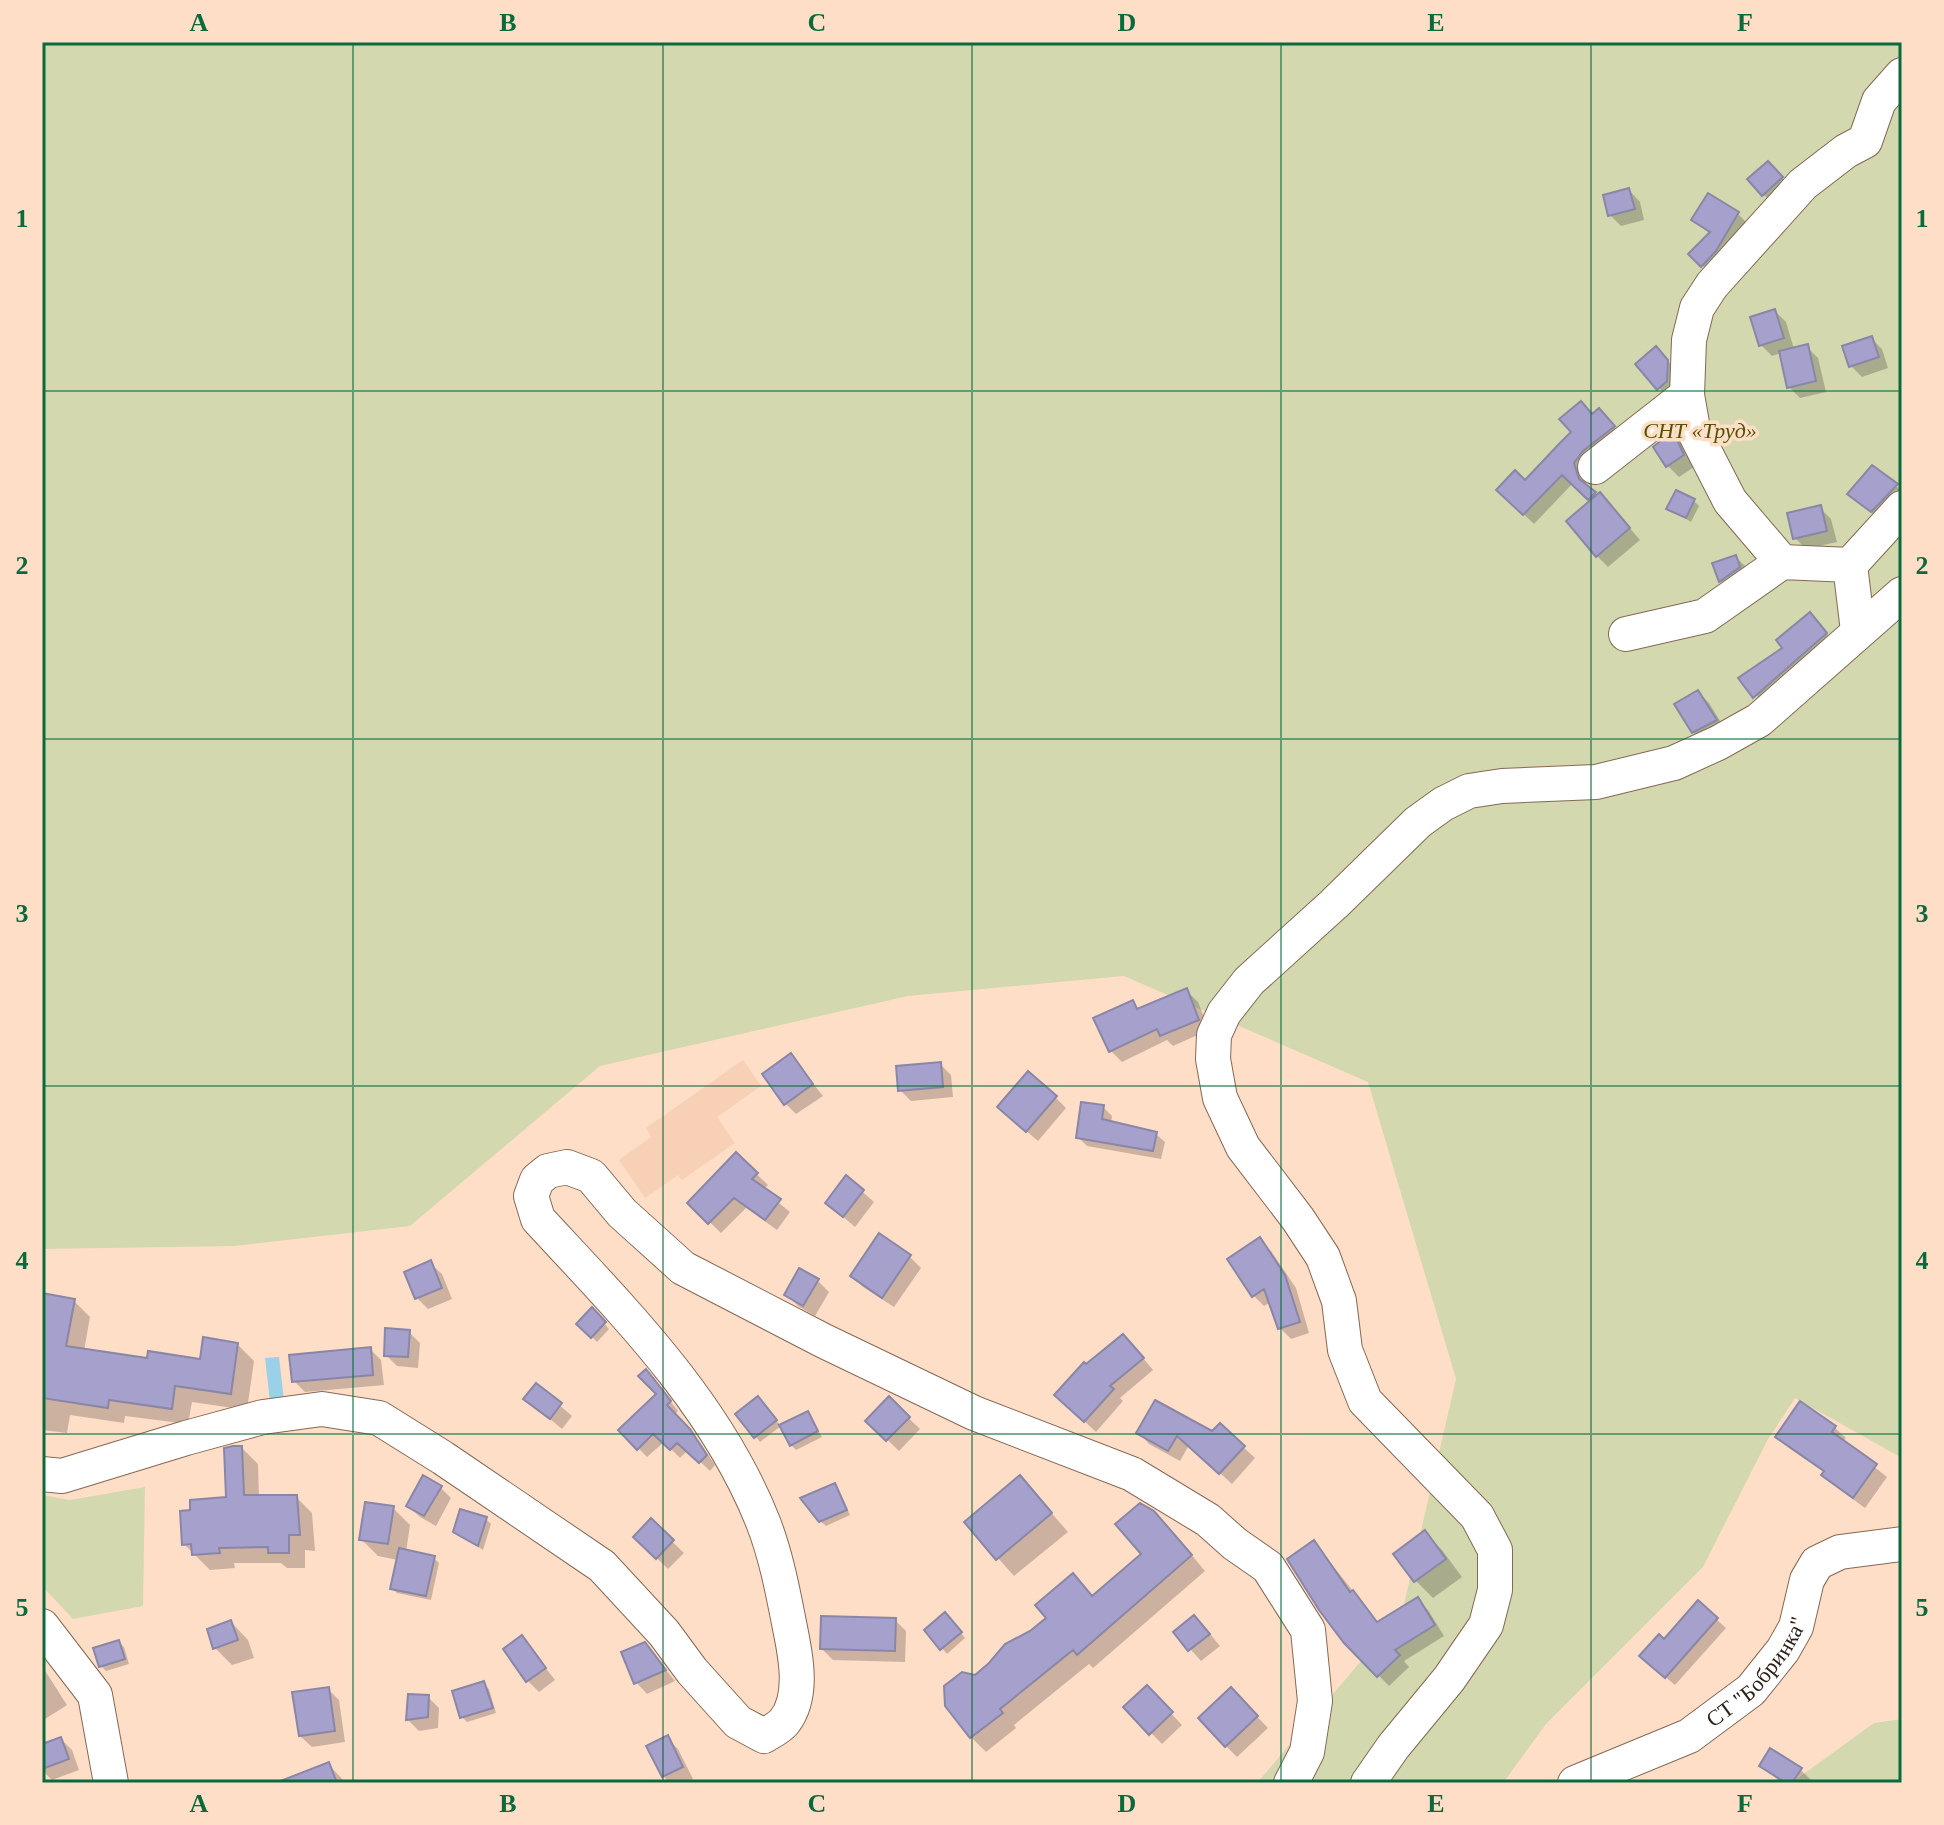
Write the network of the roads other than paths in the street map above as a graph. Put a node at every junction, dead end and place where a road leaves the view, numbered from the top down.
1 (1902, 75) edge
2 (1687, 395) junction
3 (1595, 467) dead end
4 (1902, 508) edge
5 (1782, 562) junction
6 (1850, 565) junction
7 (1902, 594) edge
8 (1858, 631) junction
9 (1626, 634) dead end
10 (42, 1474) edge
11 (1902, 1544) edge
12 (42, 1626) edge
13 (111, 1783) edge
14 (1291, 1783) edge
15 (1368, 1783) edge
16 (1575, 1783) edge

1 - 2 street
2 - 3 street
2 - 5 street
4 - 6 street
5 - 6 street
5 - 9 street
6 - 8 street
7 - 8 street
8 - 15 street
10 - 14 street
11 - 16 street, СТ "Бобринка"
12 - 13 street

